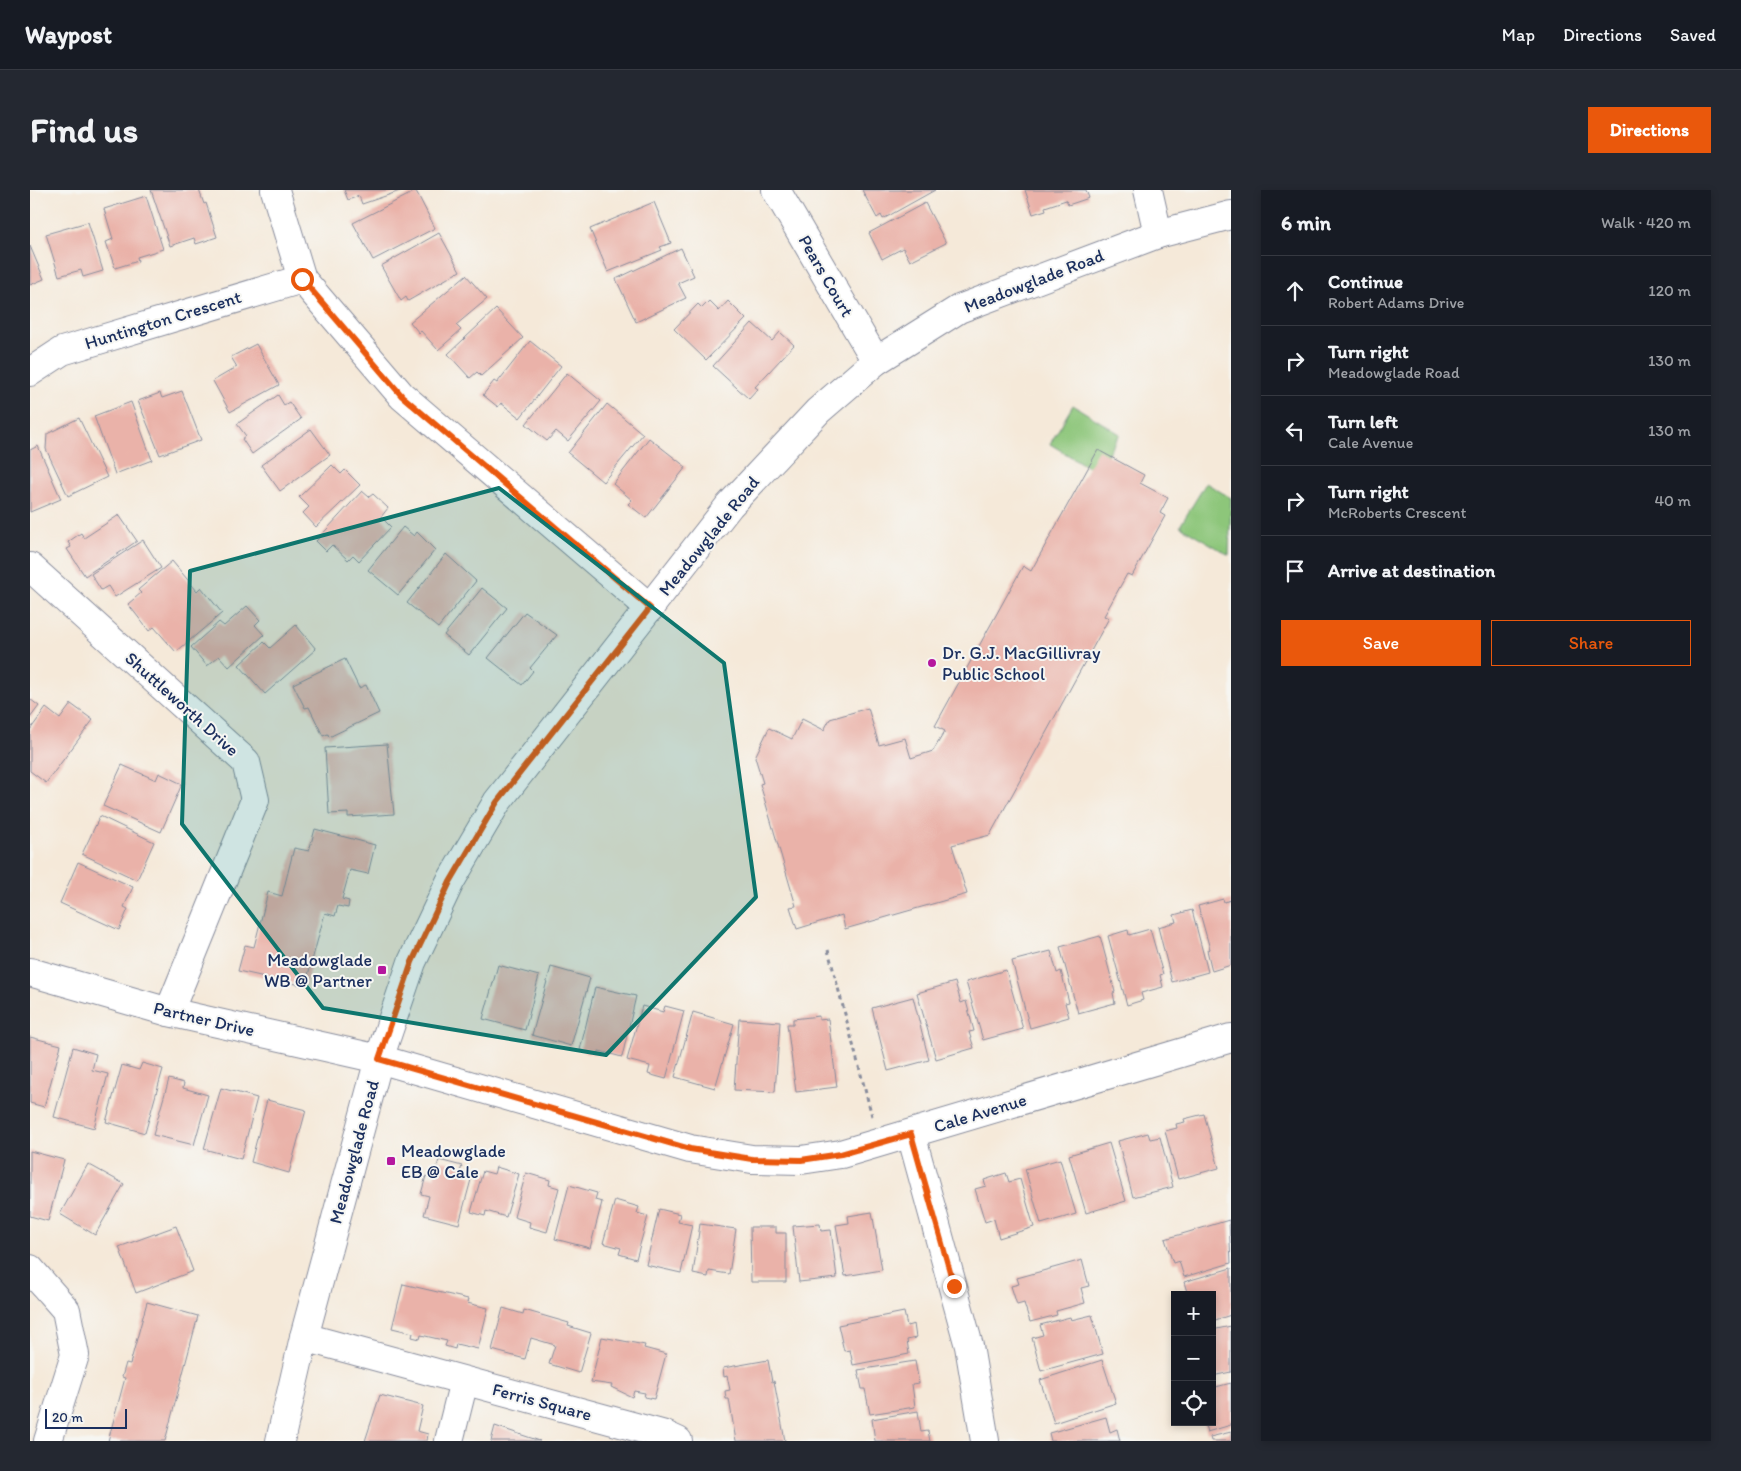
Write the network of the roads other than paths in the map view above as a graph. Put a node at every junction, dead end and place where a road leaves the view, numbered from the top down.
1 (275, 190) edge
2 (776, 190) edge
3 (1148, 190) edge
4 (1231, 215) edge
5 (1158, 234) junction
6 (302, 279) junction
7 (876, 361) junction
8 (30, 372) edge
9 (30, 567) edge
10 (650, 608) junction
11 (30, 972) edge
12 (169, 1012) junction
13 (1231, 1038) edge
14 (379, 1059) junction
15 (911, 1134) junction
16 (30, 1269) edge
17 (304, 1337) junction
18 (464, 1381) junction
19 (48, 1441) edge
20 (280, 1441) edge
21 (449, 1441) edge
22 (678, 1441) edge
23 (985, 1441) edge

1 - 6 street
2 - 7 street, Pears Court
3 - 5 street
4 - 5 street, Meadowglade Road
5 - 7 street, Meadowglade Road
6 - 8 street, Huntington Crescent
6 - 10 street
7 - 10 street, Meadowglade Road
9 - 12 street, Shuttleworth Drive
10 - 14 street, Meadowglade Road
11 - 12 street, Partner Drive
12 - 14 street, Partner Drive
13 - 15 street, Cale Avenue
14 - 15 street, Cale Avenue
14 - 17 street, Meadowglade Road
15 - 23 street
16 - 19 street
17 - 18 street, Ferris Square
17 - 20 street, Meadowglade Road
18 - 21 street
18 - 22 street, Ferris Square

